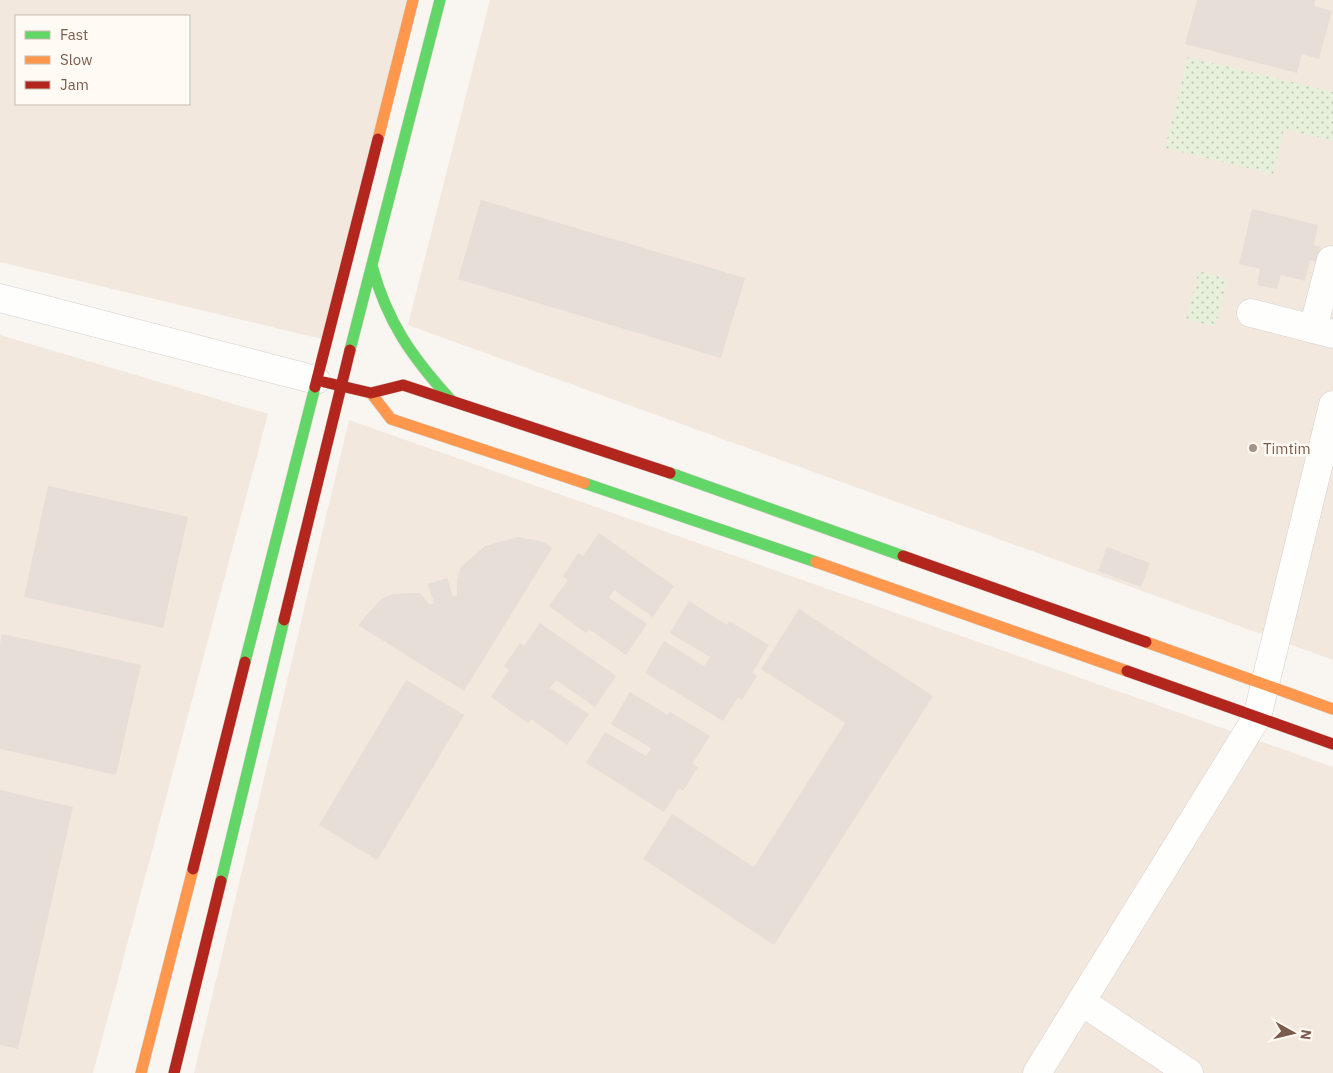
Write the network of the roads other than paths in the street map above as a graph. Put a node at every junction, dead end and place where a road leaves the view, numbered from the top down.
1 (413, 0) edge
2 (440, 0) edge
3 (1331, 260) dead end
4 (372, 266) junction
5 (0, 298) edge
6 (1251, 313) dead end
7 (1323, 332) edge
8 (329, 383) junction
9 (371, 393) junction
10 (453, 402) junction
11 (1333, 405) edge
12 (1264, 686) junction
13 (1333, 710) edge
14 (1257, 717) junction
15 (1333, 744) edge
16 (1082, 1002) junction
17 (141, 1073) edge
18 (174, 1073) edge
19 (1037, 1073) edge
20 (1189, 1073) edge

1 - 8 street
2 - 4 street
3 - 7 street
4 - 8 street
4 - 10 street
5 - 8 street
6 - 7 street
8 - 9 street
8 - 17 street
8 - 18 street
9 - 10 street
9 - 14 street
10 - 12 street
11 - 12 street
12 - 13 street
12 - 14 street
14 - 15 street
14 - 16 street
16 - 19 street
16 - 20 street

